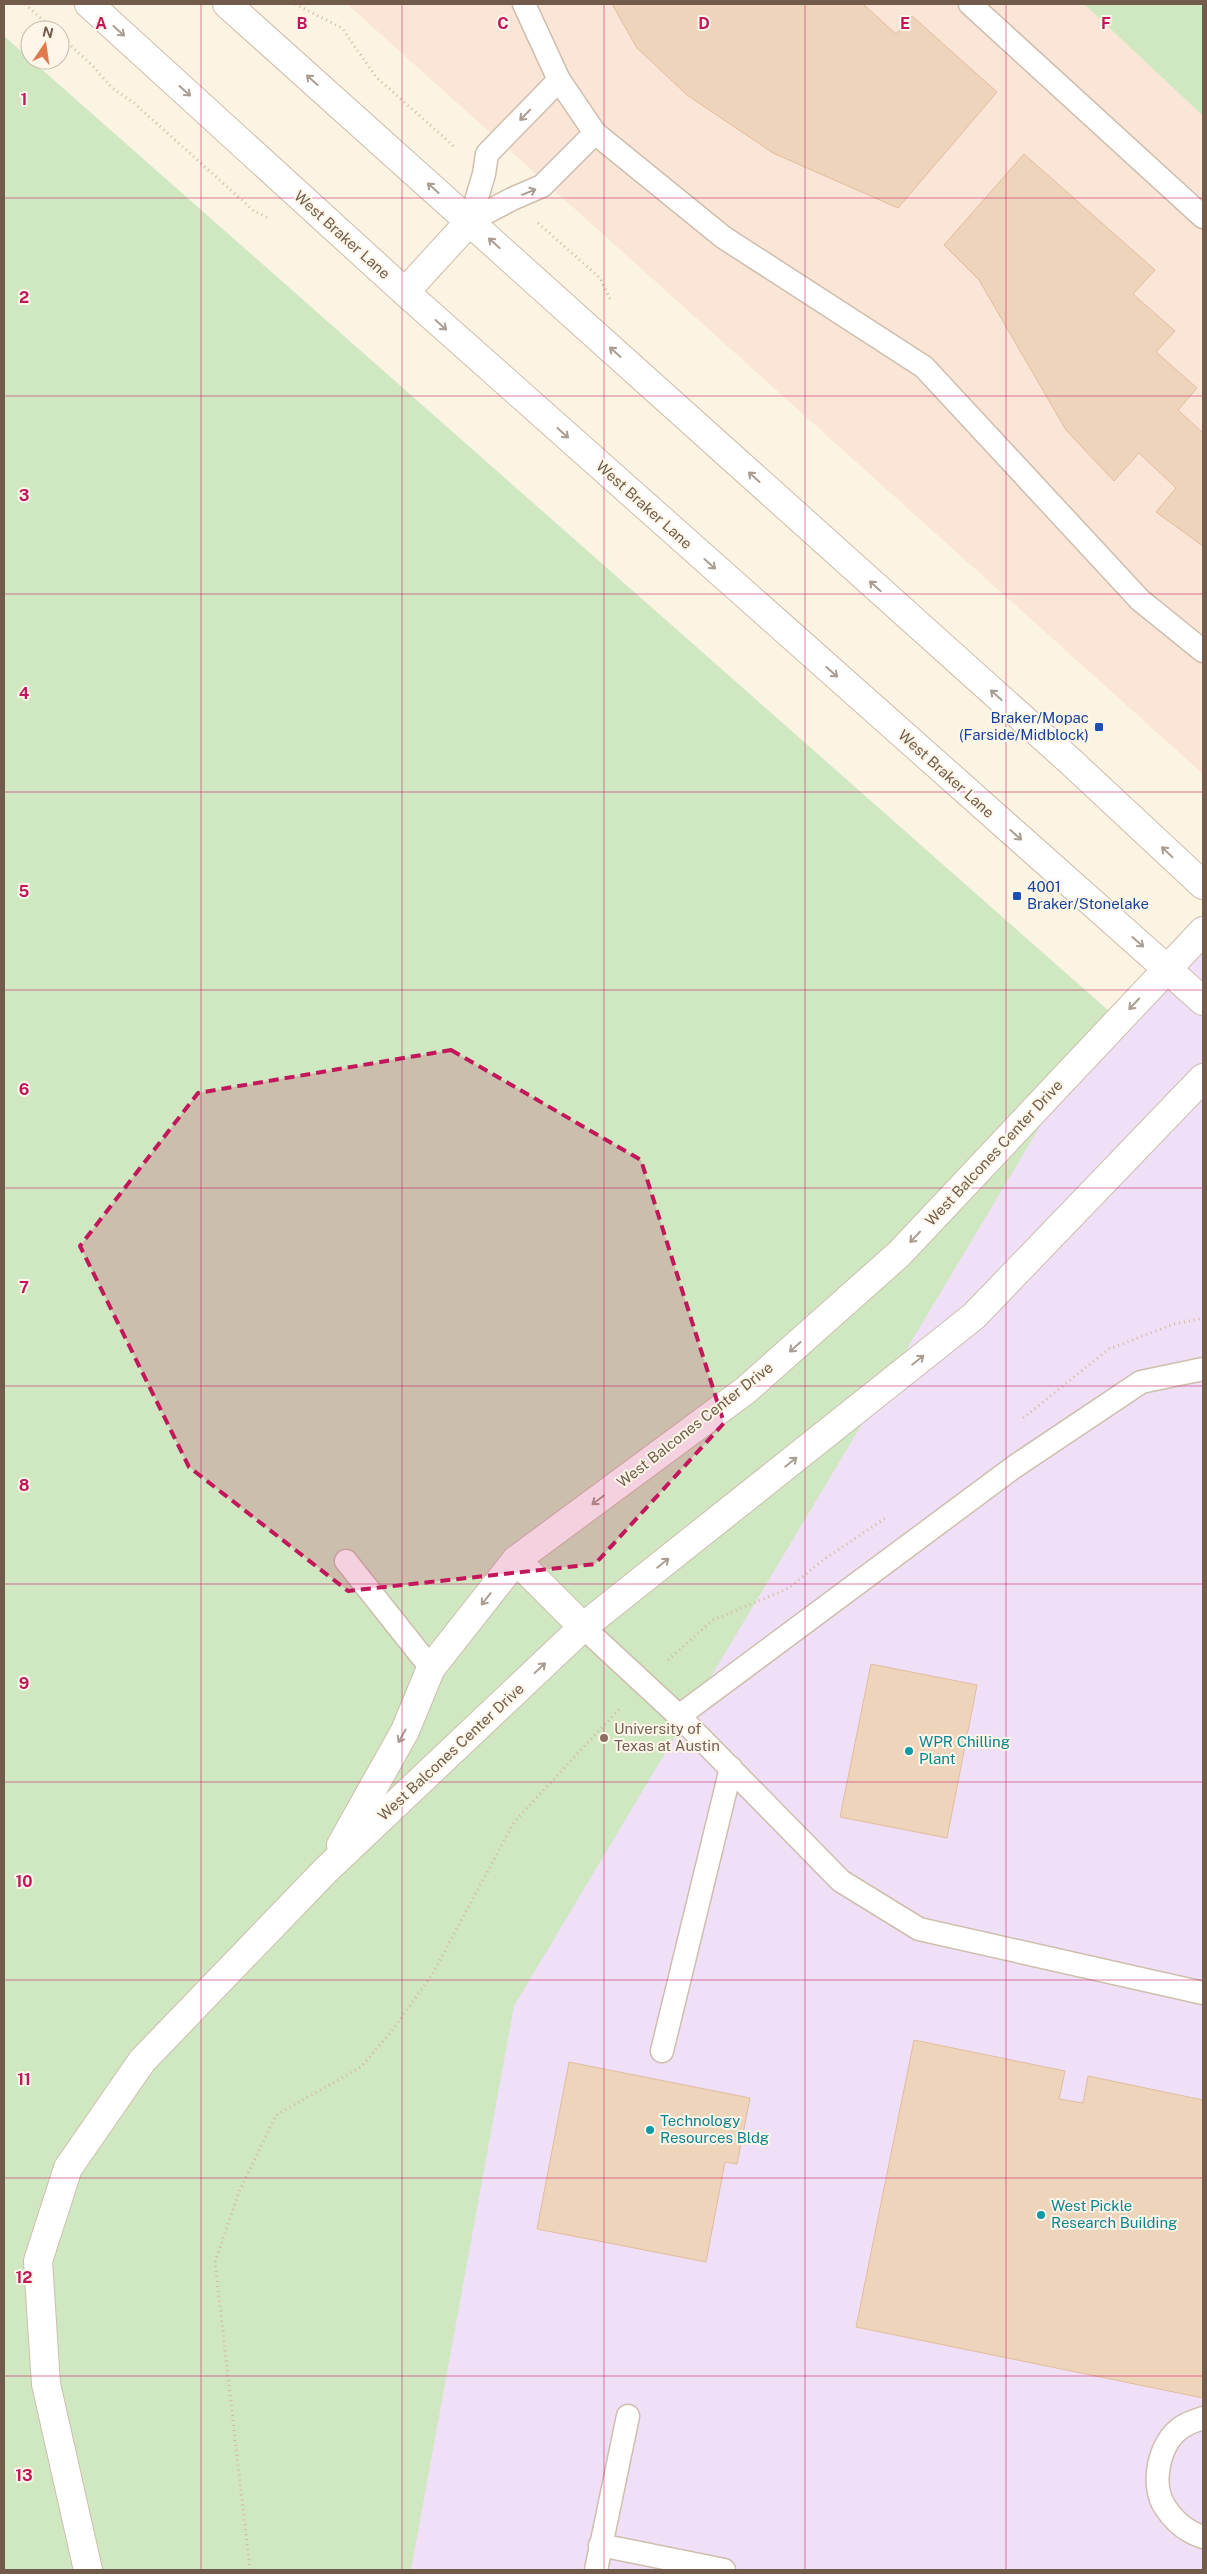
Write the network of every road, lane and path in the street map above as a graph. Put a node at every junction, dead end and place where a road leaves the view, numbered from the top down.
1 (25, 4) edge
2 (88, 4) edge
3 (227, 4) edge
4 (294, 4) edge
5 (524, 4) edge
6 (970, 4) edge
7 (43, 20) edge
8 (70, 45) edge
9 (559, 80) junction
10 (595, 133) junction
11 (457, 149) dead end
12 (254, 211) dead end
13 (1203, 217) edge
14 (470, 221) junction
15 (544, 228) dead end
16 (600, 278) dead end
17 (405, 292) junction
18 (1203, 651) edge
19 (1203, 885) edge
20 (1203, 931) edge
21 (1167, 968) junction
22 (1203, 1001) edge
23 (1203, 1078) edge
24 (1203, 1318) edge
25 (1203, 1369) edge
26 (1018, 1423) dead end
27 (890, 1515) dead end
28 (516, 1560) junction
29 (346, 1561) dead end
30 (582, 1627) junction
31 (431, 1668) junction
32 (644, 1683) junction
33 (680, 1716) junction
34 (731, 1768) junction
35 (326, 1870) junction
36 (1203, 1993) edge
37 (662, 2051) dead end
38 (628, 2416) dead end
39 (1203, 2418) edge
40 (1203, 2537) edge
41 (600, 2545) junction
42 (88, 2570) edge
43 (250, 2570) edge
44 (596, 2570) edge
45 (724, 2570) edge

1 - 7 path
2 -> 17 street, West Braker Lane
14 -> 3 street
4 - 11 path
5 - 9 lane
6 - 13 lane
8 - 12 path
9 - 10 lane
9 -> 14 lane
14 -> 10 lane
10 - 18 lane
14 - 17 street
19 -> 14 street
15 - 16 path
17 -> 21 street, West Braker Lane
20 - 21 street, West Balcones Center Drive
21 - 22 street, West Braker Lane
21 -> 28 street, West Balcones Center Drive
30 -> 23 street, West Balcones Center Drive
24 - 26 path
25 - 33 lane
27 - 32 path
28 - 30 street
28 -> 31 street, West Balcones Center Drive
29 - 31 lane
30 - 32 lane
35 -> 30 street, West Balcones Center Drive
31 -> 35 street, West Balcones Center Drive
32 - 33 lane
32 - 43 path
33 - 34 lane
34 - 36 lane
34 - 37 lane
35 - 42 street, West Balcones Center Drive
38 - 41 lane
39 - 40 lane
41 - 44 lane
41 - 45 lane

